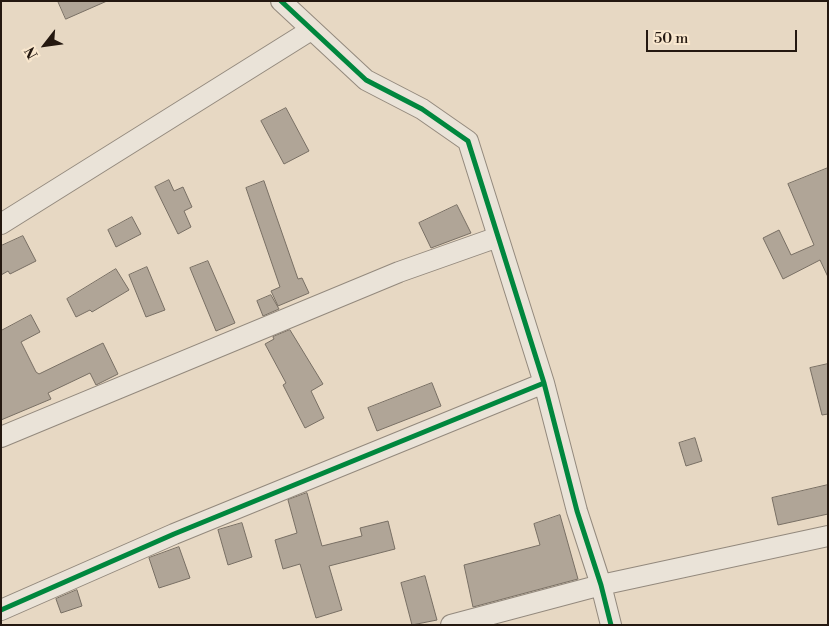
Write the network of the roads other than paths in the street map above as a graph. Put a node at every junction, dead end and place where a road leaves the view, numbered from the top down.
1 (281, 1) edge
2 (311, 30) junction
3 (1, 224) edge
4 (498, 237) junction
5 (544, 383) junction
6 (1, 437) edge
7 (828, 536) edge
8 (601, 585) junction
9 (1, 610) edge
10 (451, 625) edge
11 (611, 625) edge

1 - 2 street
2 - 3 street
2 - 4 street
4 - 5 street
4 - 6 street
5 - 8 street
5 - 9 street
7 - 8 street
8 - 10 street
8 - 11 street

